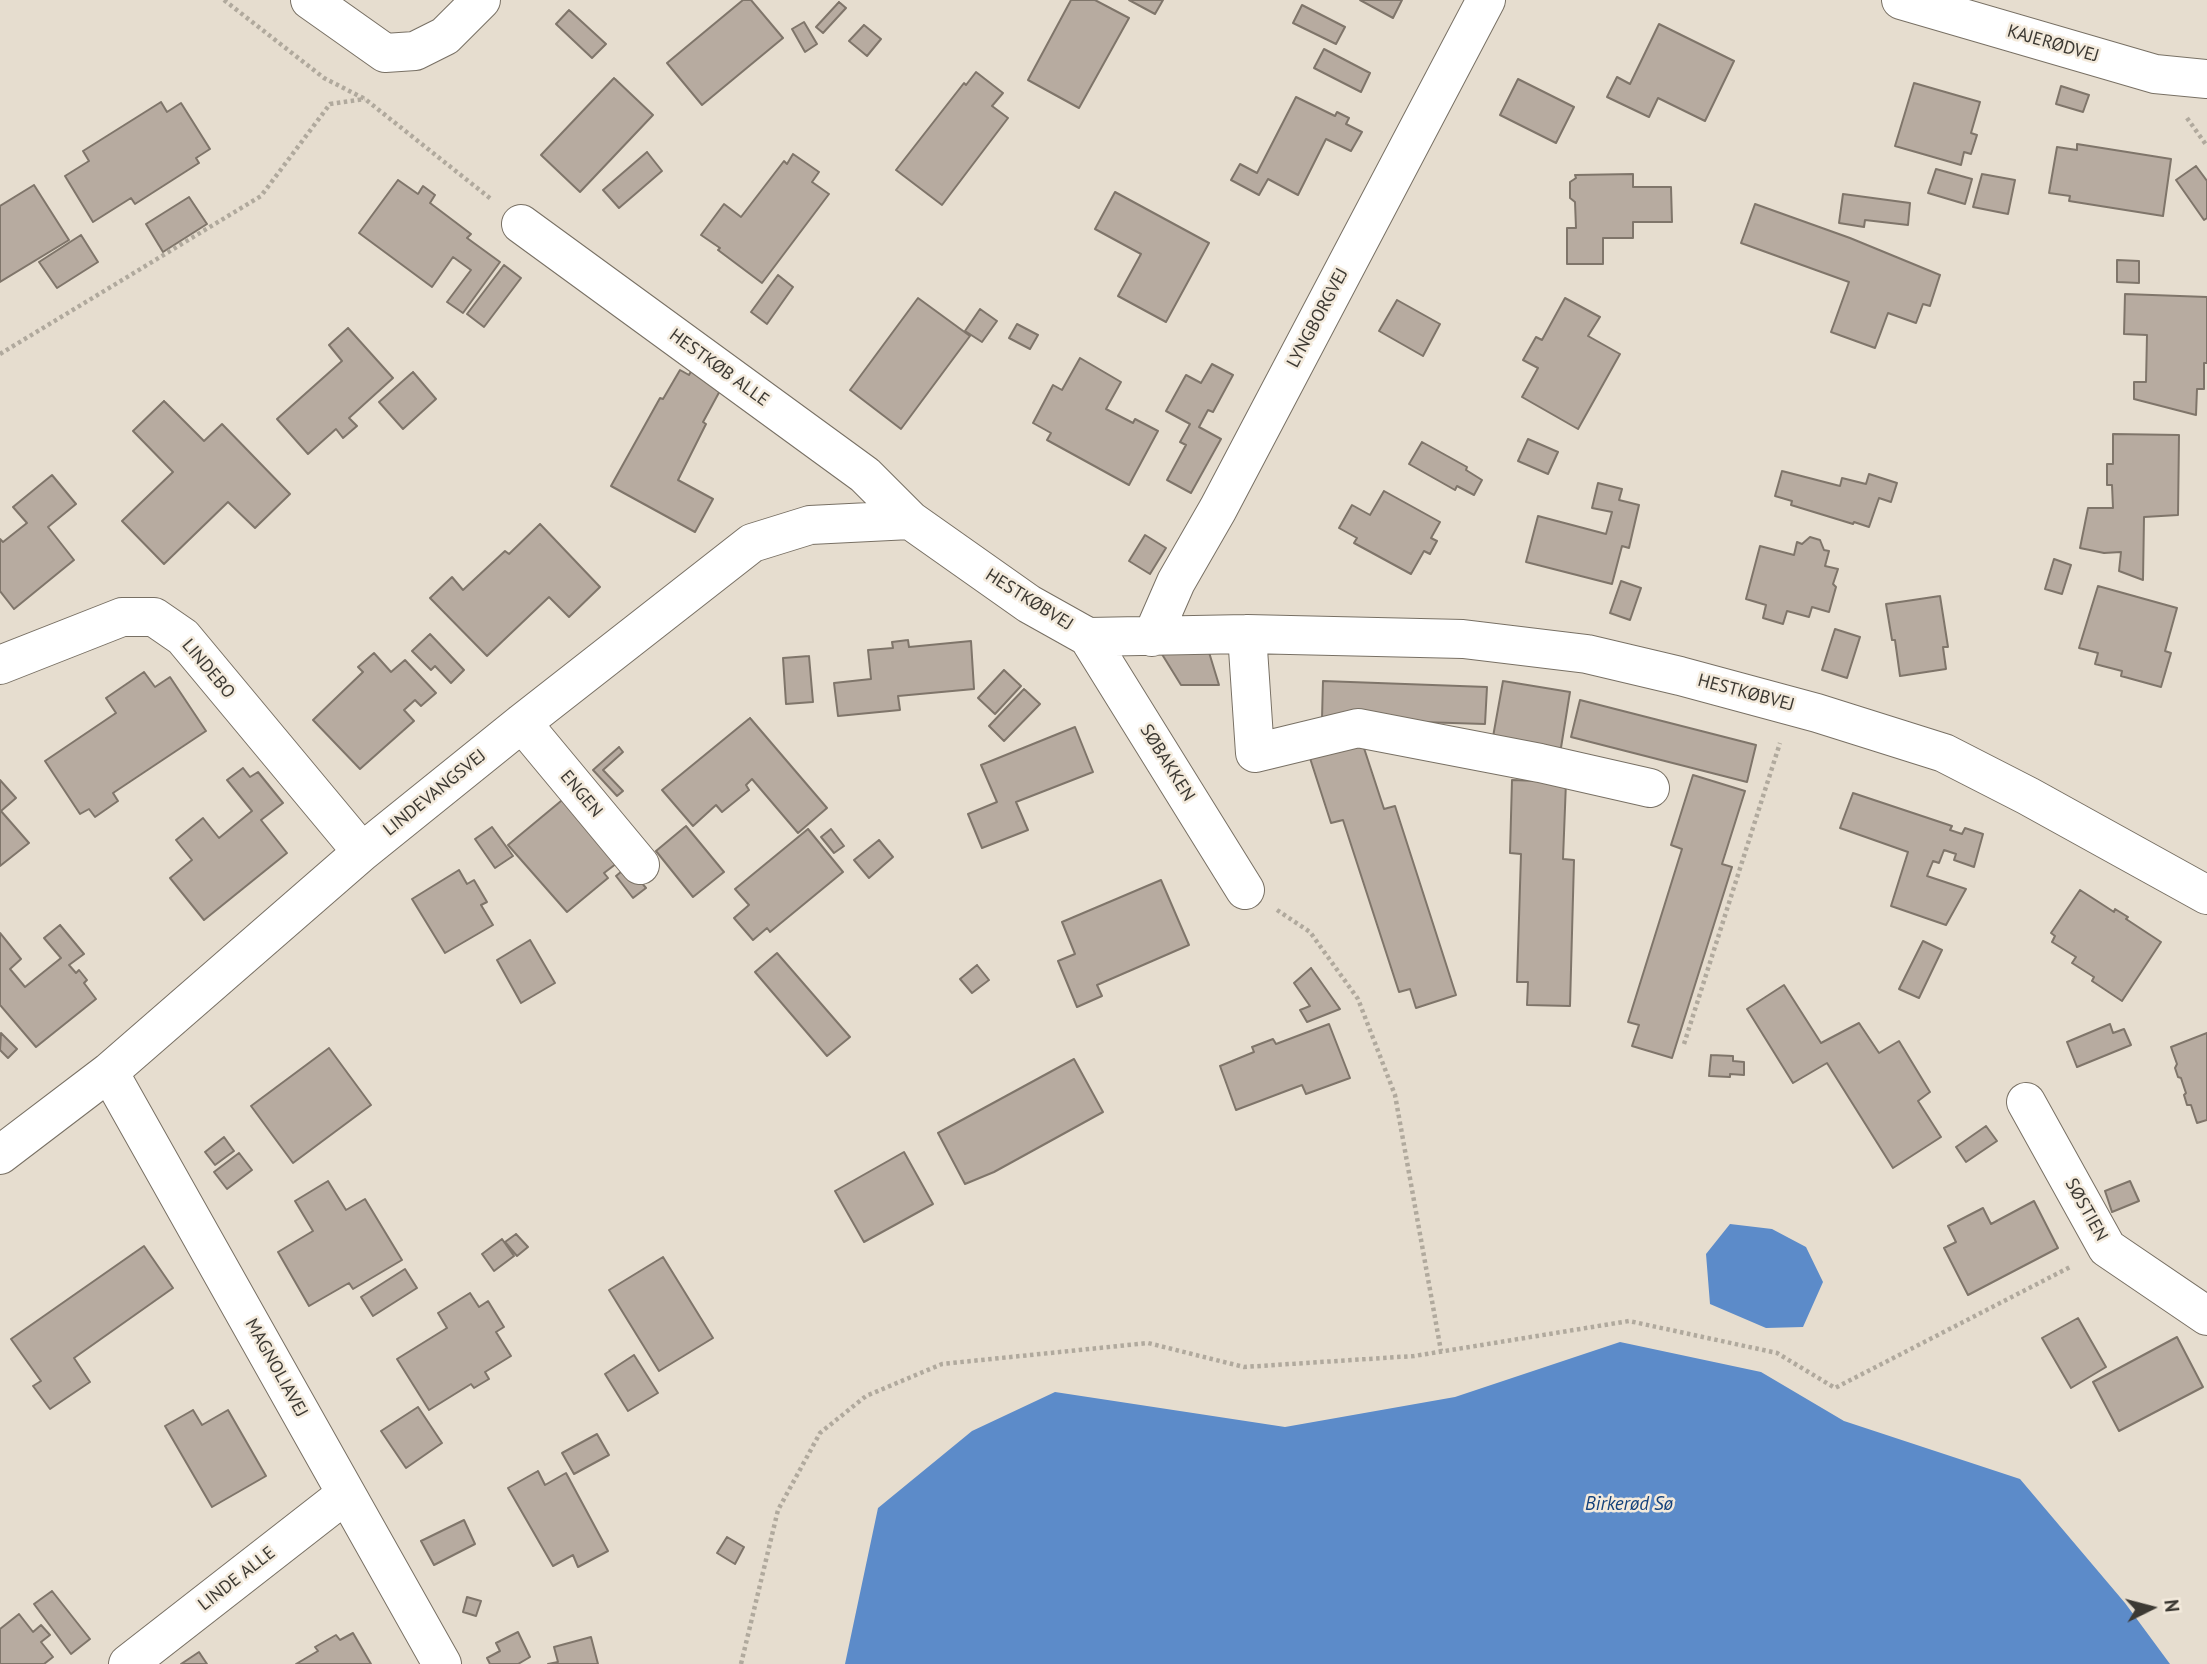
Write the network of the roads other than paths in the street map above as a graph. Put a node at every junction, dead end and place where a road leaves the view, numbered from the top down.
1 (310, 0) edge
2 (481, 0) edge
3 (1486, 0) edge
4 (1901, 0) edge
5 (2207, 79) edge
6 (521, 224) road end
7 (910, 520) junction
8 (1247, 634) junction
9 (1088, 637) junction
10 (1152, 637) junction
11 (0, 665) edge
12 (522, 723) junction
13 (1650, 788) dead end
14 (362, 852) junction
15 (640, 864) dead end
16 (1245, 890) road end
17 (2207, 895) edge
18 (109, 1072) junction
19 (2026, 1102) dead end
20 (0, 1155) edge
21 (2207, 1316) edge
22 (346, 1494) junction
23 (128, 1664) edge
24 (442, 1664) edge

1 - 2 street
3 - 10 street, LYNGBORGVEJ
4 - 5 street, KAJERØDVEJ
6 - 7 street, HESTKØB ALLE
7 - 9 street, HESTKØBVEJ
7 - 12 street, LINDEVANGSVEJ
8 - 10 street, HESTKØBVEJ
8 - 13 street
8 - 17 street, HESTKØBVEJ
9 - 10 street, HESTKØBVEJ
9 - 16 street, SØBAKKEN
11 - 14 street, LINDEBO
12 - 14 street, LINDEVANGSVEJ
12 - 15 street, ENGEN
14 - 18 street, LINDEVANGSVEJ
18 - 20 street, LINDEVANGSVEJ
18 - 22 street, MAGNOLIAVEJ
19 - 21 street, SØSTIEN
22 - 23 street, LINDE ALLE
22 - 24 street, MAGNOLIAVEJ

